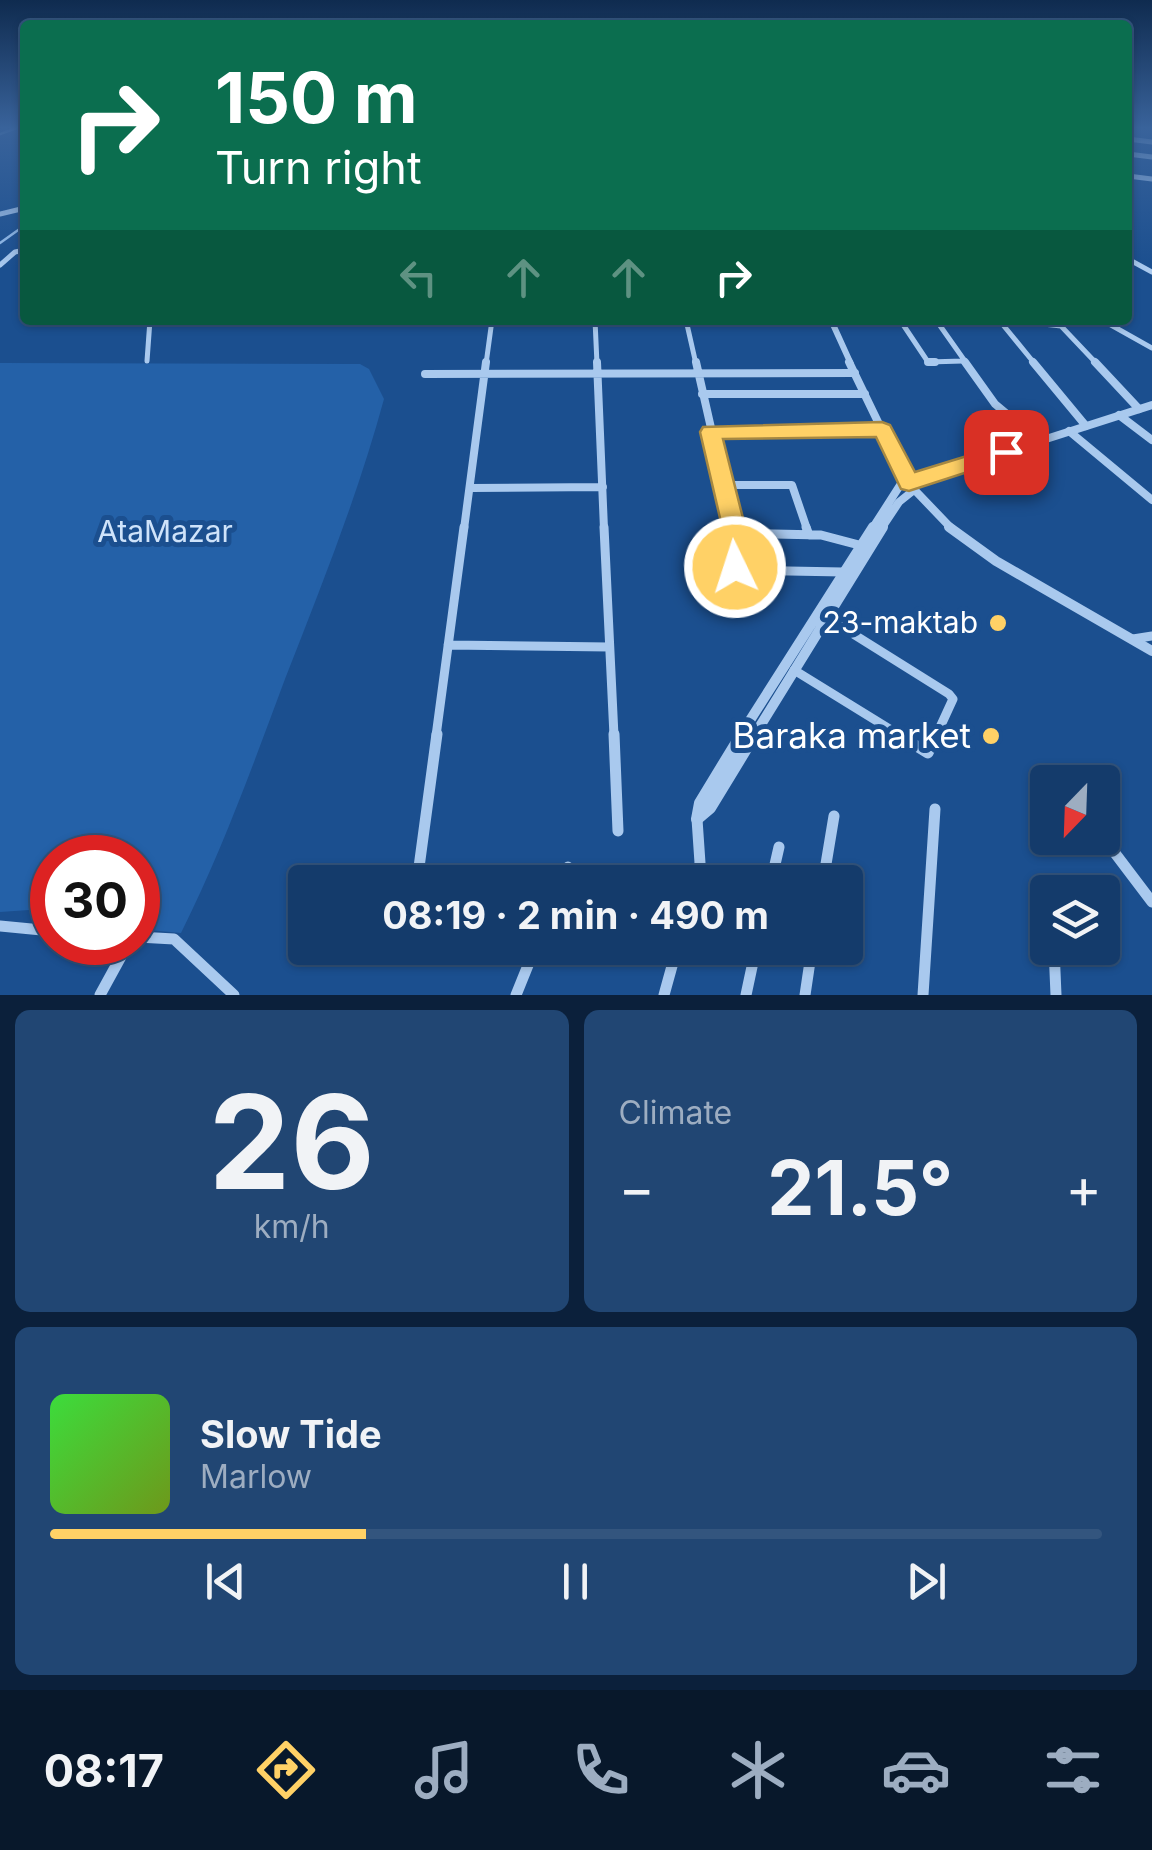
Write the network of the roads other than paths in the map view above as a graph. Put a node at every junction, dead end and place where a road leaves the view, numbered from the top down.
1 (20, 251) edge
2 (0, 265) edge
3 (150, 325) edge
4 (491, 325) edge
5 (595, 325) edge
6 (688, 325) edge
7 (833, 325) edge
8 (903, 325) edge
9 (939, 325) edge
10 (1004, 325) edge
11 (1052, 325) edge
12 (1111, 325) edge
13 (1152, 348) edge
14 (147, 361) dead end
15 (963, 361) junction
16 (597, 372) junction
17 (698, 372) junction
18 (855, 373) junction
19 (425, 374) dead end
20 (486, 374) junction
21 (702, 394) junction
22 (866, 394) junction
23 (1152, 405) edge
24 (1139, 409) junction
25 (1119, 415) junction
26 (1086, 426) junction
27 (882, 430) junction
28 (1069, 431) junction
29 (711, 432) junction
30 (1152, 440) edge
31 (1039, 441) junction
32 (910, 483) junction
33 (723, 485) junction
34 (603, 487) junction
35 (471, 488) junction
36 (1152, 500) edge
37 (735, 534) junction
38 (809, 535) junction
39 (859, 545) junction
40 (843, 572) junction
41 (826, 617) junction
42 (1152, 636) edge
43 (1133, 639) junction
44 (448, 645) junction
45 (609, 647) junction
46 (1152, 650) edge
47 (794, 670) junction
48 (936, 809) dead end
49 (834, 816) dead end
50 (697, 819) junction
51 (618, 832) dead end
52 (779, 847) dead end
53 (1116, 855) edge
54 (419, 865) edge
55 (699, 865) edge
56 (775, 865) edge
57 (826, 865) edge
58 (1152, 902) edge
59 (2, 929) edge
60 (30, 930) edge
61 (160, 938) edge
62 (117, 965) edge
63 (528, 965) edge
64 (672, 965) edge
65 (752, 965) edge
66 (809, 965) edge
67 (1055, 965) edge
68 (100, 995) edge
69 (234, 995) edge
70 (516, 995) edge
71 (664, 995) edge
72 (746, 995) edge
73 (805, 995) edge
74 (923, 995) edge
75 (1056, 995) edge

1 - 2 street
3 - 14 street
4 - 20 street
5 - 16 street
6 - 17 street
7 - 18 street
8 - 15 street
9 - 15 street
10 - 26 street
11 - 24 street
12 - 13 street
15 - 31 street
16 - 17 street
16 - 20 street
16 - 34 street
17 - 18 street
17 - 21 street
18 - 22 street
19 - 20 street
20 - 35 street
21 - 22 street
21 - 29 street
22 - 27 street
23 - 24 street
24 - 25 street
25 - 26 street
25 - 30 street
26 - 28 street
27 - 29 street
27 - 32 street
28 - 31 street
28 - 36 street
29 - 33 street
31 - 32 street
32 - 39 street
32 - 41 street
32 - 43 street
33 - 37 street
33 - 38 street
34 - 35 street
34 - 45 street
35 - 44 street
37 - 38 street
37 - 40 street
38 - 39 street
39 - 40 street
40 - 50 street
41 - 47 street
41 - 47 street
42 - 43 street
43 - 46 street
44 - 45 street
44 - 54 street
45 - 51 street
47 - 50 street
48 - 74 street
49 - 57 street
50 - 55 street
52 - 56 street
53 - 58 street
59 - 60 street
61 - 69 street
62 - 68 street
63 - 70 street
64 - 71 street
65 - 72 street
66 - 73 street
67 - 75 street

